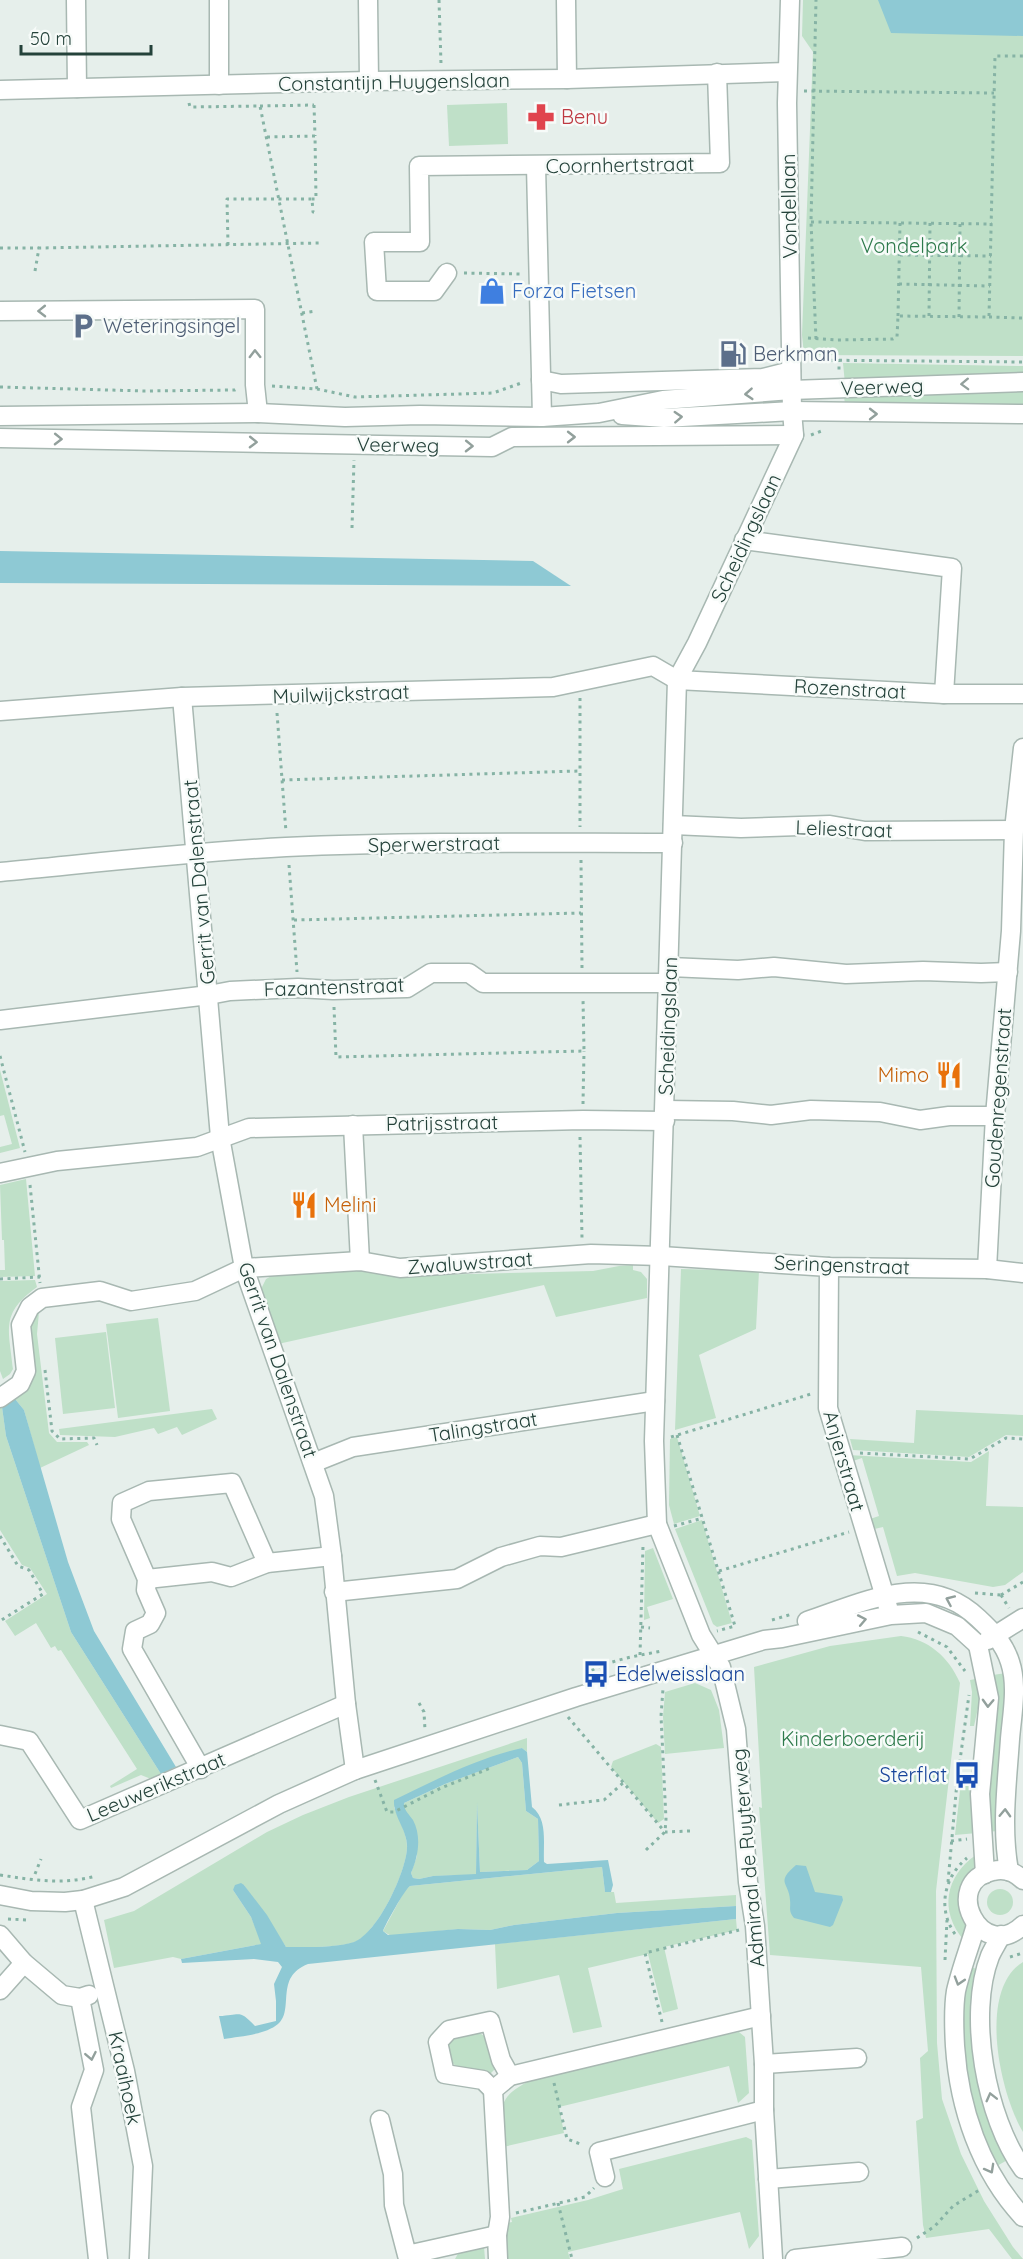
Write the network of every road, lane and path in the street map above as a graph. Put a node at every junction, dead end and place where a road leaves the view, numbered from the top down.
1 (76, 0) edge
2 (219, 0) edge
3 (368, 0) edge
4 (439, 0) edge
5 (566, 0) edge
6 (790, 0) edge
7 (816, 0) edge
8 (1023, 56) edge
9 (787, 72) junction
10 (717, 73) junction
11 (567, 79) junction
12 (369, 81) junction
13 (441, 81) junction
14 (219, 85) junction
15 (189, 86) junction
16 (77, 88) junction
17 (0, 90) edge
18 (787, 91) junction
19 (813, 91) junction
20 (994, 93) junction
21 (260, 106) junction
22 (315, 136) junction
23 (267, 137) junction
24 (536, 166) junction
25 (279, 199) junction
26 (312, 199) junction
27 (314, 212) dead end
28 (811, 222) junction
29 (900, 223) junction
30 (930, 224) junction
31 (960, 224) junction
32 (992, 224) junction
33 (319, 243) dead end
34 (288, 244) junction
35 (228, 245) junction
36 (0, 248) edge
37 (39, 248) junction
38 (899, 255) junction
39 (930, 255) junction
40 (959, 256) junction
41 (991, 256) junction
42 (35, 271) dead end
43 (447, 273) joint
44 (538, 274) junction
45 (899, 284) junction
46 (930, 285) junction
47 (959, 285) junction
48 (990, 286) junction
49 (0, 311) edge
50 (316, 311) dead end
51 (302, 312) junction
52 (898, 316) junction
53 (929, 316) junction
54 (958, 317) junction
55 (989, 317) junction
56 (1023, 318) edge
57 (791, 337) junction
58 (816, 339) junction
59 (1023, 362) edge
60 (791, 371) junction
61 (541, 380) junction
62 (1023, 382) edge
63 (255, 386) junction
64 (0, 387) edge
65 (317, 389) junction
66 (791, 390) junction
67 (792, 411) junction
68 (258, 412) junction
69 (599, 413) junction
70 (1023, 414) edge
71 (0, 416) edge
72 (542, 417) junction
73 (794, 435) junction
74 (0, 438) edge
75 (355, 444) junction
76 (352, 528) dead end
77 (744, 540) junction
78 (677, 680) junction
79 (580, 682) junction
80 (1023, 693) edge
81 (944, 694) junction
82 (182, 697) junction
83 (0, 711) edge
84 (1023, 748) edge
85 (579, 771) junction
86 (282, 780) dead end
87 (1014, 830) junction
88 (673, 834) junction
89 (581, 843) junction
90 (195, 853) junction
91 (0, 872) edge
92 (581, 913) junction
93 (294, 921) dead end
94 (1008, 972) junction
95 (670, 975) junction
96 (583, 984) junction
97 (333, 990) junction
98 (209, 995) junction
99 (0, 1020) edge
100 (584, 1051) junction
101 (0, 1056) edge
102 (665, 1116) junction
103 (995, 1116) junction
104 (581, 1120) junction
105 (353, 1125) junction
106 (220, 1137) junction
107 (29, 1166) junction
108 (0, 1173) edge
109 (582, 1254) junction
110 (661, 1256) junction
111 (360, 1261) junction
112 (829, 1267) junction
113 (244, 1268) junction
114 (987, 1269) junction
115 (1023, 1273) edge
116 (40, 1277) junction
117 (0, 1279) edge
118 (42, 1298) junction
119 (44, 1362) dead end
120 (827, 1389) junction
121 (5, 1395) edge
122 (655, 1401) junction
123 (677, 1435) junction
124 (1023, 1439) edge
125 (654, 1441) junction
126 (98, 1445) dead end
127 (841, 1452) junction
128 (313, 1463) junction
129 (703, 1518) junction
130 (657, 1524) junction
131 (863, 1527) junction
132 (0, 1536) edge
133 (332, 1556) junction
134 (267, 1563) junction
135 (719, 1571) junction
136 (147, 1579) junction
137 (1023, 1582) edge
138 (334, 1592) junction
139 (884, 1595) junction
140 (1000, 1595) dead end
141 (891, 1615) junction
142 (1023, 1618) edge
143 (0, 1621) edge
144 (641, 1627) junction
145 (650, 1628) dead end
146 (912, 1629) dead end
147 (701, 1635) junction
148 (996, 1635) junction
149 (764, 1640) junction
150 (978, 1646) junction
151 (640, 1655) dead end
152 (714, 1655) junction
153 (966, 1672) dead end
154 (663, 1684) dead end
155 (968, 1684) dead end
156 (419, 1703) dead end
157 (346, 1704) junction
158 (574, 1713) dead end
159 (0, 1735) edge
160 (425, 1735) dead end
161 (493, 1767) dead end
162 (201, 1768) junction
163 (384, 1775) dead end
164 (361, 1776) junction
165 (374, 1779) junction
166 (623, 1783) junction
167 (559, 1805) dead end
168 (690, 1831) dead end
169 (665, 1832) junction
170 (646, 1850) dead end
171 (41, 1859) dead end
172 (35, 1874) dead end
173 (985, 1874) junction
174 (0, 1875) edge
175 (1016, 1876) edge
176 (78, 1881) dead end
177 (948, 1882) dead end
178 (0, 1895) edge
179 (83, 1900) junction
180 (976, 1925) junction
181 (1023, 1925) edge
182 (755, 1926) junction
183 (0, 1935) edge
184 (1001, 1935) junction
185 (1023, 1953) edge
186 (1014, 1956) dead end
187 (24, 1963) junction
188 (0, 1990) edge
189 (105, 1990) junction
190 (80, 1998) junction
191 (761, 2016) junction
192 (666, 2039) junction
193 (857, 2058) dead end
194 (764, 2064) junction
195 (550, 2067) junction
196 (510, 2076) junction
197 (494, 2090) junction
198 (764, 2110) junction
199 (380, 2120) dead end
200 (599, 2152) junction
201 (1023, 2169) edge
202 (859, 2172) dead end
203 (605, 2177) joint
204 (768, 2179) junction
205 (996, 2180) junction
206 (558, 2203) junction
207 (1023, 2217) edge
208 (499, 2226) junction
209 (902, 2247) joint
210 (444, 2253) edge
211 (98, 2259) edge
212 (139, 2259) edge
213 (498, 2259) edge
214 (572, 2259) edge
215 (773, 2259) edge
216 (795, 2259) edge

1 - 16 street
2 - 14 street
3 - 12 street
4 - 13 path
5 - 11 street
6 - 9 street, Vondellaan
7 - 19 path
8 - 20 path
9 - 10 street, Constantijn Huygenslaan
9 - 18 street, Vondellaan
10 - 11 street, Constantijn Huygenslaan
10 - 24 street, Coornhertstraat
11 - 13 street, Constantijn Huygenslaan
12 - 13 street, Constantijn Huygenslaan
12 - 14 street, Constantijn Huygenslaan
14 - 15 street, Constantijn Huygenslaan
15 - 16 street, Constantijn Huygenslaan
15 - 21 path
16 - 17 street, Constantijn Huygenslaan
18 - 19 path
18 - 57 street, Vondellaan
19 - 20 path
19 - 28 path
20 - 32 path
21 - 22 path
21 - 23 path
22 - 23 path
22 - 26 path
23 - 25 path
24 - 43 street
24 - 44 street, Coornhertstraat
25 - 26 path
25 - 34 path
25 - 35 path
26 - 27 path
28 - 29 path
28 - 58 path
29 - 30 path
29 - 38 path
30 - 31 path
30 - 39 path
31 - 32 path
31 - 40 path
32 - 41 path
33 - 34 path
34 - 35 path
34 - 51 path
35 - 37 path
36 - 37 path
37 - 42 path
38 - 39 path
38 - 45 path
39 - 40 path
39 - 46 path
40 - 41 path
40 - 47 path
41 - 48 path
43 - 44 path
44 - 61 street, Coornhertstraat
45 - 46 path
45 - 52 path
46 - 47 path
46 - 53 path
47 - 48 path
47 - 54 path
48 - 55 path
63 -> 49 street
50 - 51 path
51 - 65 path
52 - 53 path
52 - 58 path
53 - 54 path
54 - 55 path
55 - 56 path
57 - 58 path
57 - 60 street, Vondellaan
59 - 60 path, Veerweg
60 - 61 street
60 - 66 street, Vondellaan
61 - 65 path
61 - 72 street, Coornhertstraat
62 -> 66 street, Veerweg
63 - 64 path
63 - 65 path
63 - 68 street
66 - 67 street, Vondellaan
66 -> 69 street, Veerweg
69 -> 67 street, Veerweg
67 -> 70 street, Veerweg
67 - 73 street
68 - 71 street, Veerweg
68 - 72 street, Veerweg
69 - 72 street, Veerweg
75 -> 73 street, Veerweg
73 - 77 street, Scheidingslaan
74 -> 75 street, Veerweg
75 - 76 path
77 - 78 street, Scheidingslaan
77 - 81 street
78 - 79 street, Muilwijckstraat
78 - 81 street, Rozenstraat
78 - 88 street, Scheidingslaan
79 - 82 street, Muilwijckstraat
79 - 85 path
80 - 81 street, Rozenstraat
82 - 83 street, Muilwijckstraat
82 - 90 street, Gerrit van Dalenstraat
84 - 87 street, Goudenregenstraat
85 - 86 path
85 - 89 path
87 - 88 street, Leliestraat
87 - 94 street, Goudenregenstraat
88 - 89 street, Sperwerstraat
88 - 95 street, Scheidingslaan
89 - 90 street, Sperwerstraat
89 - 92 path
90 - 91 street, Sperwerstraat
90 - 98 street, Gerrit van Dalenstraat
92 - 93 path
92 - 96 path
94 - 95 street, Fazantenstraat
94 - 103 street, Goudenregenstraat
95 - 96 street, Fazantenstraat
95 - 102 street, Scheidingslaan
96 - 97 street, Fazantenstraat
96 - 100 path
97 - 98 street, Fazantenstraat
97 - 100 path
98 - 99 street, Fazantenstraat
98 - 106 street, Gerrit van Dalenstraat
100 - 104 path
101 - 107 path
102 - 103 street, Patrijsstraat
102 - 104 street, Patrijsstraat
102 - 110 street, Scheidingslaan
103 - 114 street, Goudenregenstraat
104 - 105 street, Patrijsstraat
104 - 109 path
105 - 106 street, Patrijsstraat
105 - 111 street
106 - 107 street, Patrijsstraat
106 - 113 street, Gerrit van Dalenstraat
107 - 108 street, Patrijsstraat
107 - 116 path
109 - 110 street, Zwaluwstraat
109 - 111 street, Zwaluwstraat
110 - 112 street, Seringenstraat
110 - 122 street, Scheidingslaan
111 - 113 street, Zwaluwstraat
112 - 114 street, Seringenstraat
112 - 120 street, Anjerstraat
113 - 118 street
113 - 128 street, Gerrit van Dalenstraat
114 - 115 street, Seringenstraat
116 - 117 path
116 - 118 path
118 - 121 street
119 - 126 path
120 - 123 path
120 - 127 street, Anjerstraat
122 - 125 street, Scheidingslaan
122 - 128 street, Talingstraat
123 - 125 path
123 - 129 path
124 - 127 path
125 - 130 street, Scheidingslaan
127 - 131 street, Anjerstraat
128 - 133 street, Gerrit van Dalenstraat
129 - 130 path
129 - 135 path
130 - 138 street
130 - 144 path
130 - 147 street, Scheidingslaan
131 - 135 path
131 - 139 street, Anjerstraat
132 - 143 path
133 - 134 street
133 - 138 street, Gerrit van Dalenstraat
134 - 136 street
134 - 136 street
135 - 147 path
136 - 162 street
137 - 140 path
138 - 157 street, Gerrit van Dalenstraat
139 - 141 street, Anjerstraat
148 -> 139 street
139 - 149 street
149 -> 141 street
141 - 150 street
142 - 148 street
144 - 145 path
144 - 151 path
146 - 153 path
147 - 152 street, Scheidingslaan
148 - 150 street
175 -> 148 street
149 - 152 street
150 -> 173 street
152 - 164 street
152 - 182 street, Admiraal de Ruyterweg
154 - 169 path
155 - 177 path
156 - 160 path
157 - 162 street, Leeuwerikstraat
157 - 164 street, Gerrit van Dalenstraat
158 - 166 path
159 - 162 street, Leeuwerikstraat
161 - 165 path
163 - 165 path
164 - 165 path
164 - 179 street
166 - 167 path
166 - 169 path
168 - 169 path
169 - 170 path
171 - 172 path
173 - 175 street
173 - 180 street
174 - 176 path
178 - 179 street
179 - 189 street, Kraaihoek
180 - 184 street
180 -> 205 street
181 - 184 street
182 - 191 street, Admiraal de Ruyterweg
182 - 192 path
183 - 187 street
201 -> 184 street
185 - 186 path
187 - 188 street
187 - 190 street
189 - 190 street
189 - 212 street, Kraaihoek
190 -> 211 street
191 - 192 street
191 - 194 street, Admiraal de Ruyterweg
192 - 195 street
193 - 194 street
194 - 198 street, Admiraal de Ruyterweg
195 - 196 street
195 - 200 path
196 - 197 street
196 - 197 street
197 - 208 street
198 - 200 street
198 - 204 street, Admiraal de Ruyterweg
199 - 210 street
200 - 203 street
202 - 204 street
203 - 206 path
204 - 215 street, Admiraal de Ruyterweg
205 - 207 street
205 - 209 path
206 - 208 path
206 - 214 path
208 - 210 street
208 - 213 street
209 - 216 street

